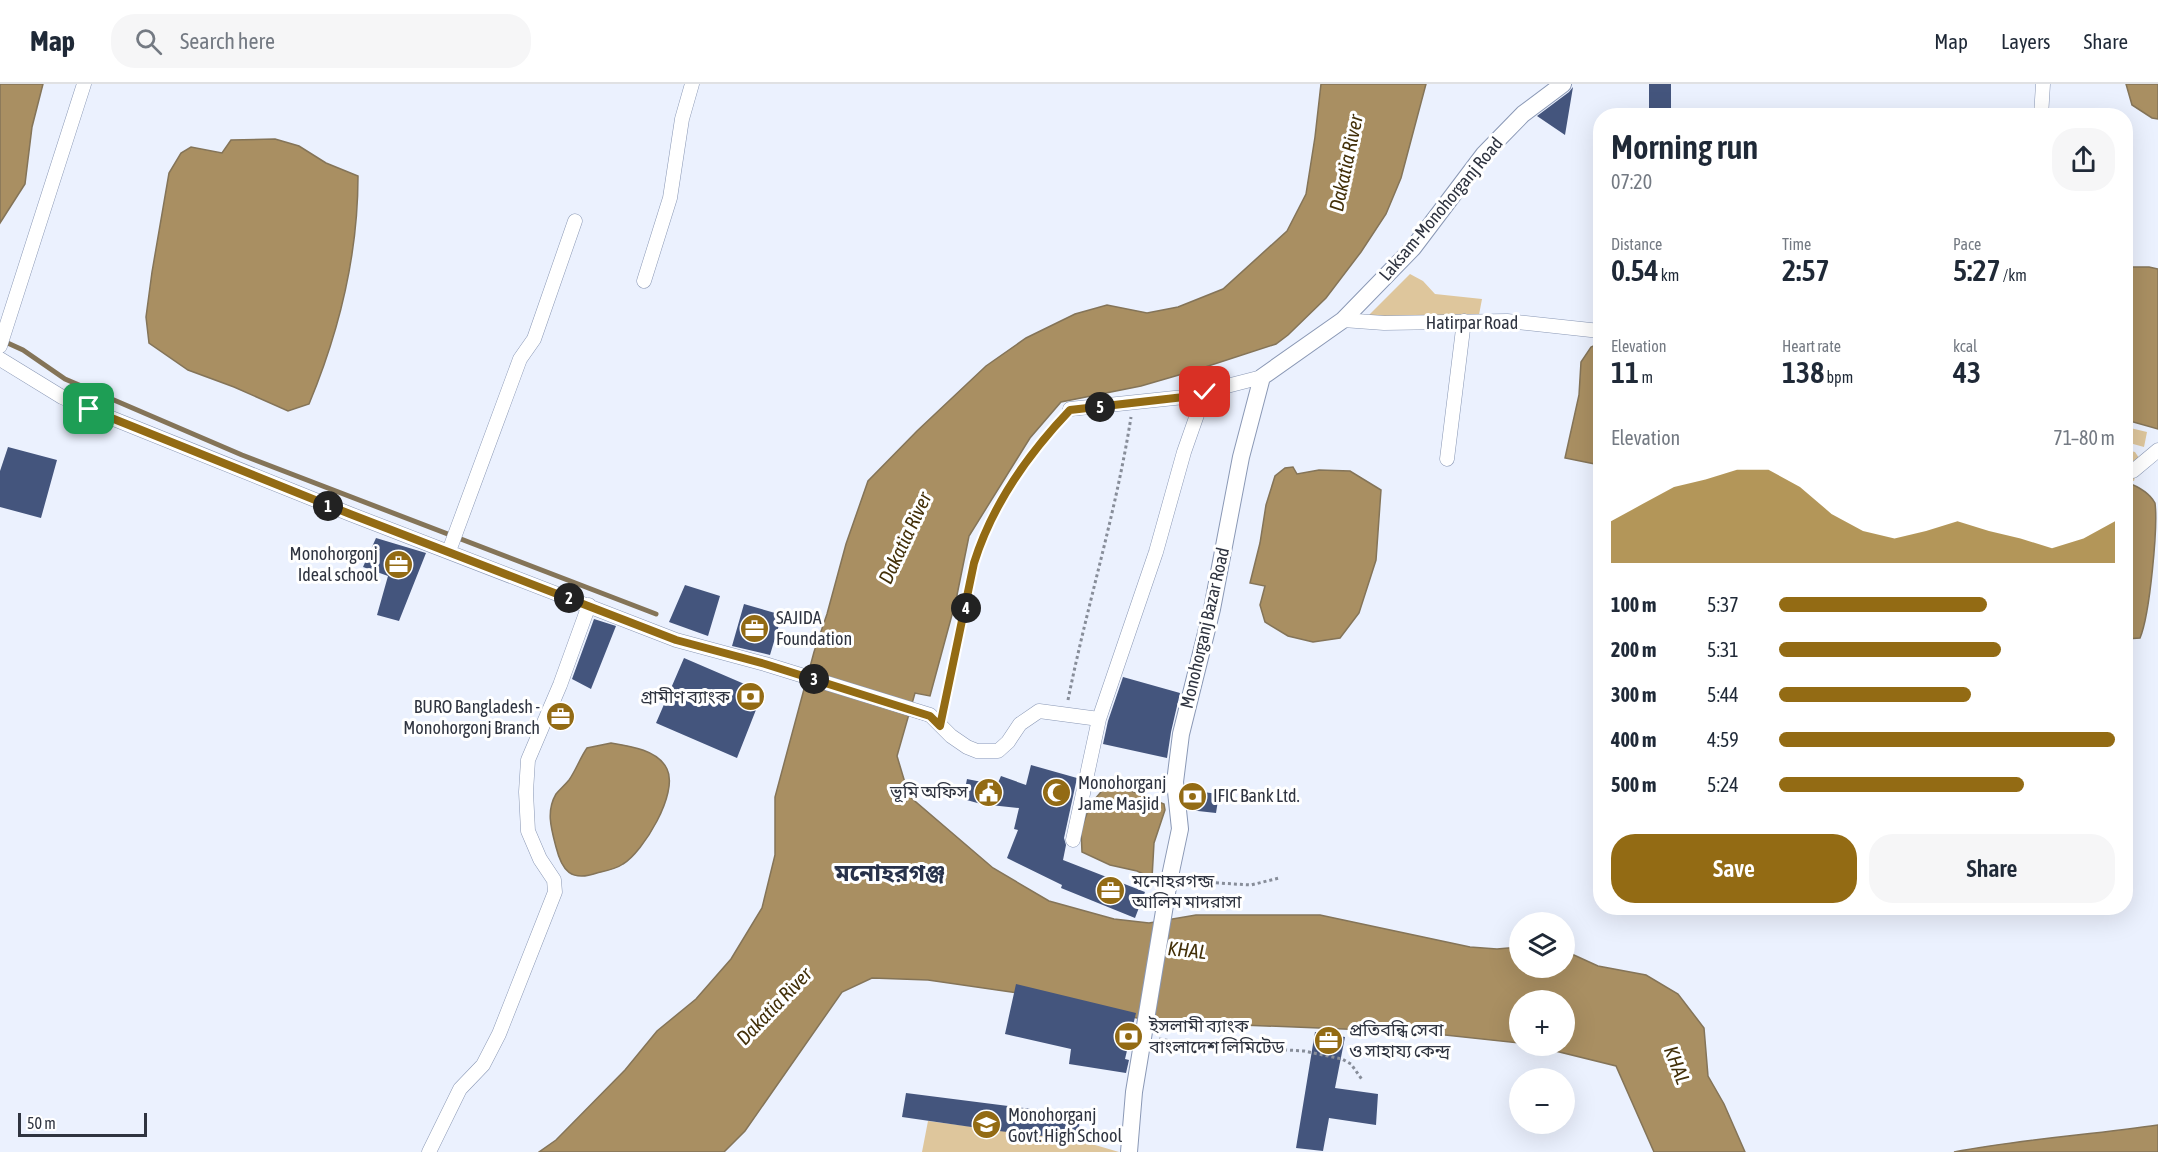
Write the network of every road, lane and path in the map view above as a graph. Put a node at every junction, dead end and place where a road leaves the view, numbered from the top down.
1 (84, 84) edge
2 (692, 84) edge
3 (1563, 84) edge
4 (2043, 84) edge
5 (2042, 108) edge
6 (575, 221) dead end
7 (644, 281) dead end
8 (1344, 320) junction
9 (1464, 321) junction
10 (1593, 330) edge
11 (0, 346) edge
12 (0, 359) edge
13 (1262, 377) junction
14 (1205, 392) junction
15 (1134, 404) junction
16 (1070, 410) joint
17 (2158, 450) edge
18 (1446, 459) dead end
19 (2133, 471) edge
20 (451, 547) junction
21 (590, 605) junction
22 (1065, 713) junction
23 (1099, 719) junction
24 (940, 726) junction
25 (1073, 840) dead end
26 (1279, 878) dead end
27 (1169, 881) junction
28 (1144, 1032) junction
29 (1363, 1081) dead end
30 (429, 1152) edge
31 (1129, 1152) edge

1 - 11 street
2 - 7 street
3 - 8 street, Laksam-Monohorganj Road
4 - 5 street
6 - 20 street
8 - 9 street, Hatirpar Road
8 - 13 street, Laksam-Monohorganj Road
9 - 10 street, Hatirpar Road
9 - 18 street
12 - 20 street
13 - 14 street
13 - 27 street, Monohorganj Bazar Road
14 - 15 street
14 - 23 street
15 - 16 street
15 - 22 path
16 - 24 path
17 - 19 street
20 - 21 street
21 - 24 street
21 - 30 street
22 - 23 street
22 - 24 street
23 - 25 street
26 - 27 path
27 - 28 street, Monohorganj Bazar Road
28 - 29 path
28 - 31 street, Monohorganj Bazar Road

